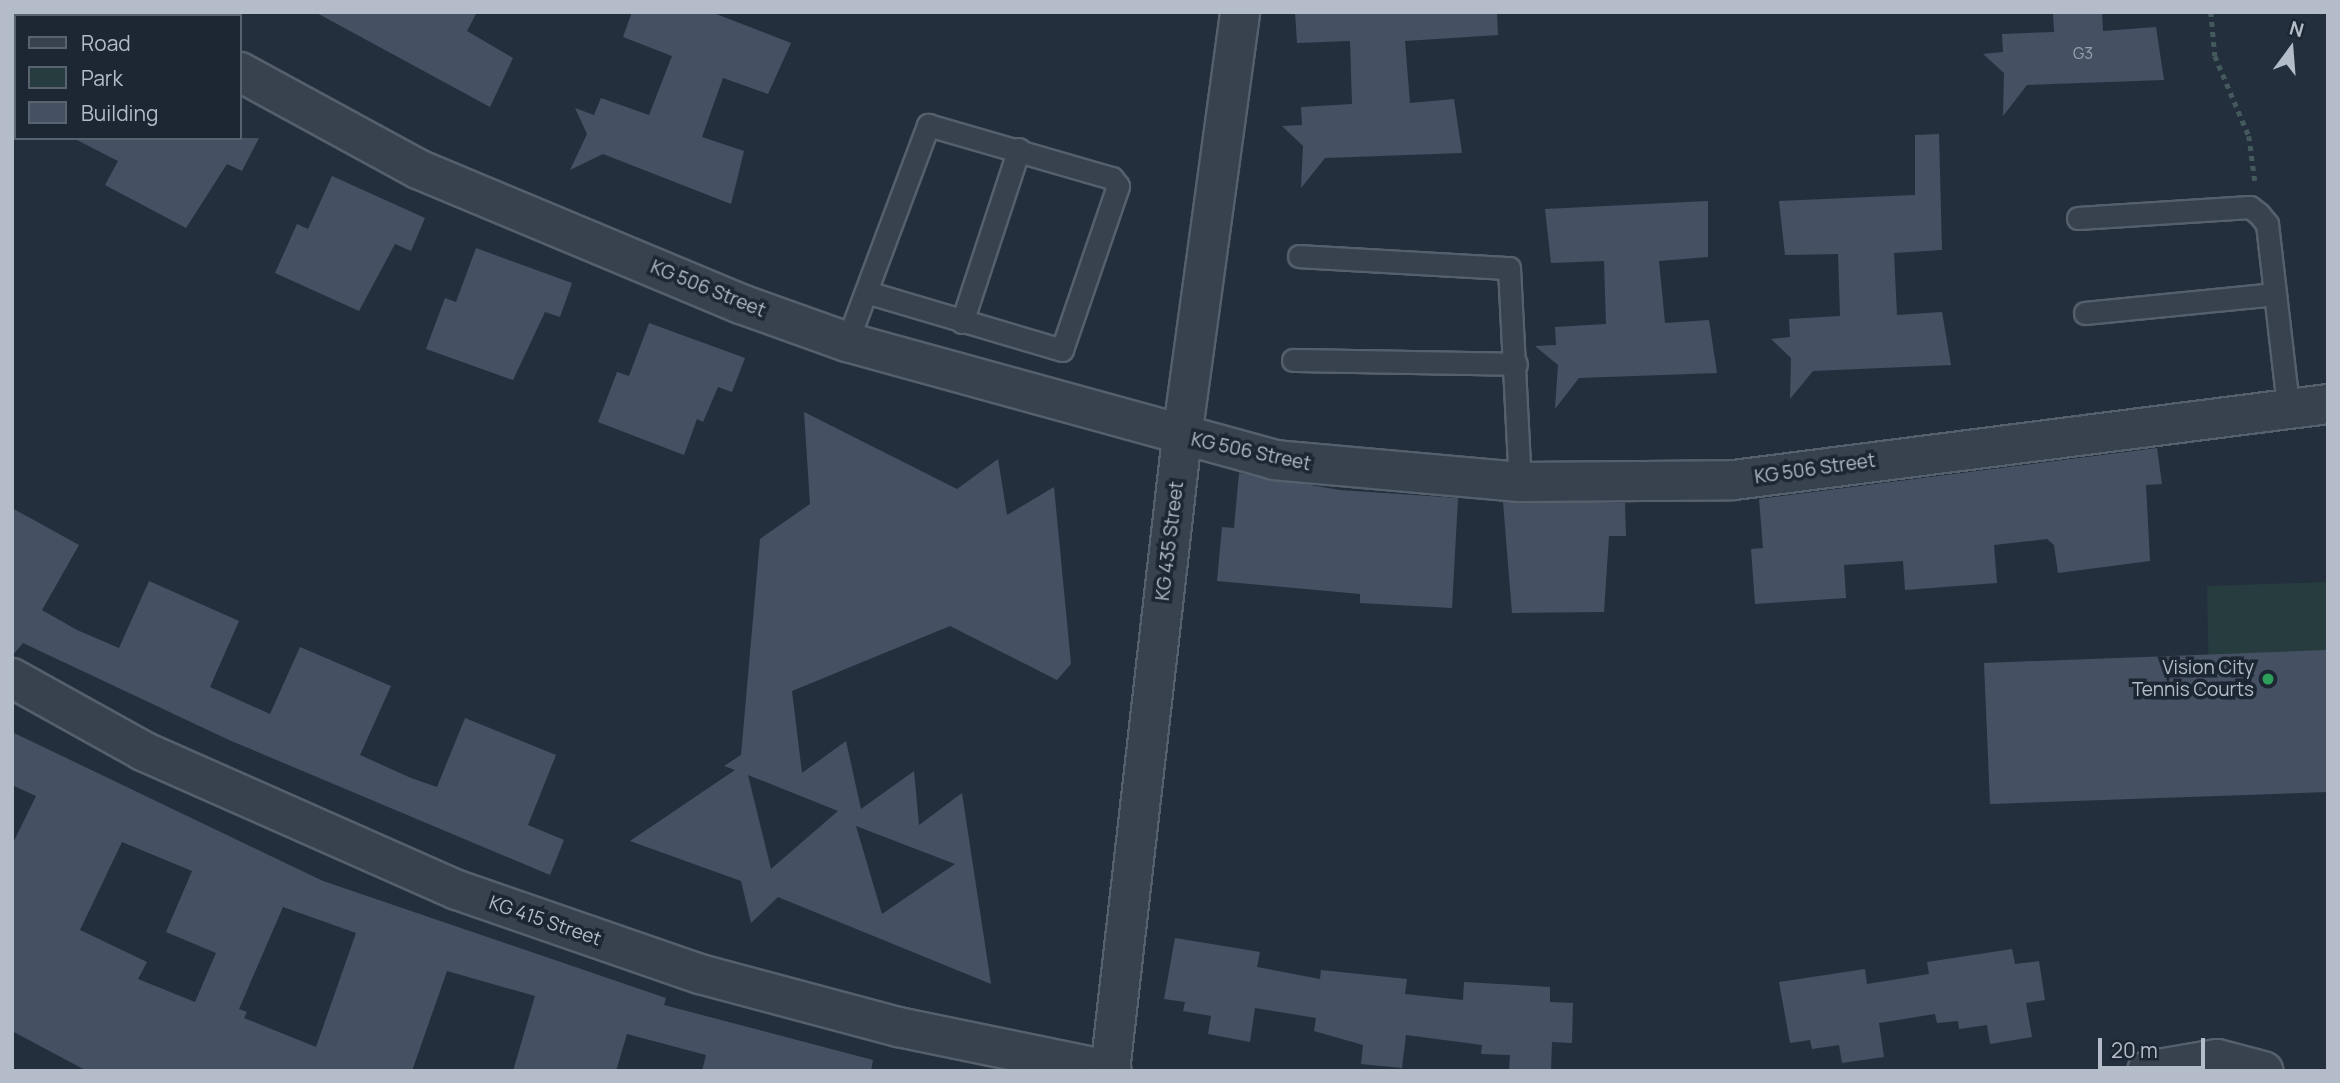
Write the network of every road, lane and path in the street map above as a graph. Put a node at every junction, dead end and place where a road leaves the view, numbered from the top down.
1 (1240, 12) edge
2 (2211, 12) edge
3 (242, 73) edge
4 (1019, 149) junction
5 (2259, 214) junction
6 (2078, 218) dead end
7 (1299, 256) dead end
8 (869, 293) junction
9 (2275, 294) junction
10 (2085, 313) dead end
11 (962, 322) junction
12 (847, 342) junction
13 (1293, 360) dead end
14 (1516, 364) junction
15 (2328, 404) edge
16 (2288, 406) junction
17 (1182, 437) junction
18 (1520, 482) junction
19 (12, 678) edge
20 (1111, 1071) edge
21 (2147, 1071) edge
22 (2263, 1071) edge

1 - 17 street, KG 435 Street
2 - 5 path
3 - 12 street, KG 506 Street
4 - 8 lane
4 - 11 lane
4 - 11 lane
5 - 6 lane
5 - 9 lane
7 - 14 lane
8 - 11 lane
8 - 12 lane
9 - 10 lane
9 - 16 lane
12 - 17 street, KG 506 Street
13 - 14 lane
14 - 18 lane
15 - 16 street, KG 506 Street
16 - 18 street, KG 506 Street
17 - 18 street, KG 506 Street
17 - 20 street, KG 435 Street
19 - 20 street, KG 415 Street
21 - 22 street

